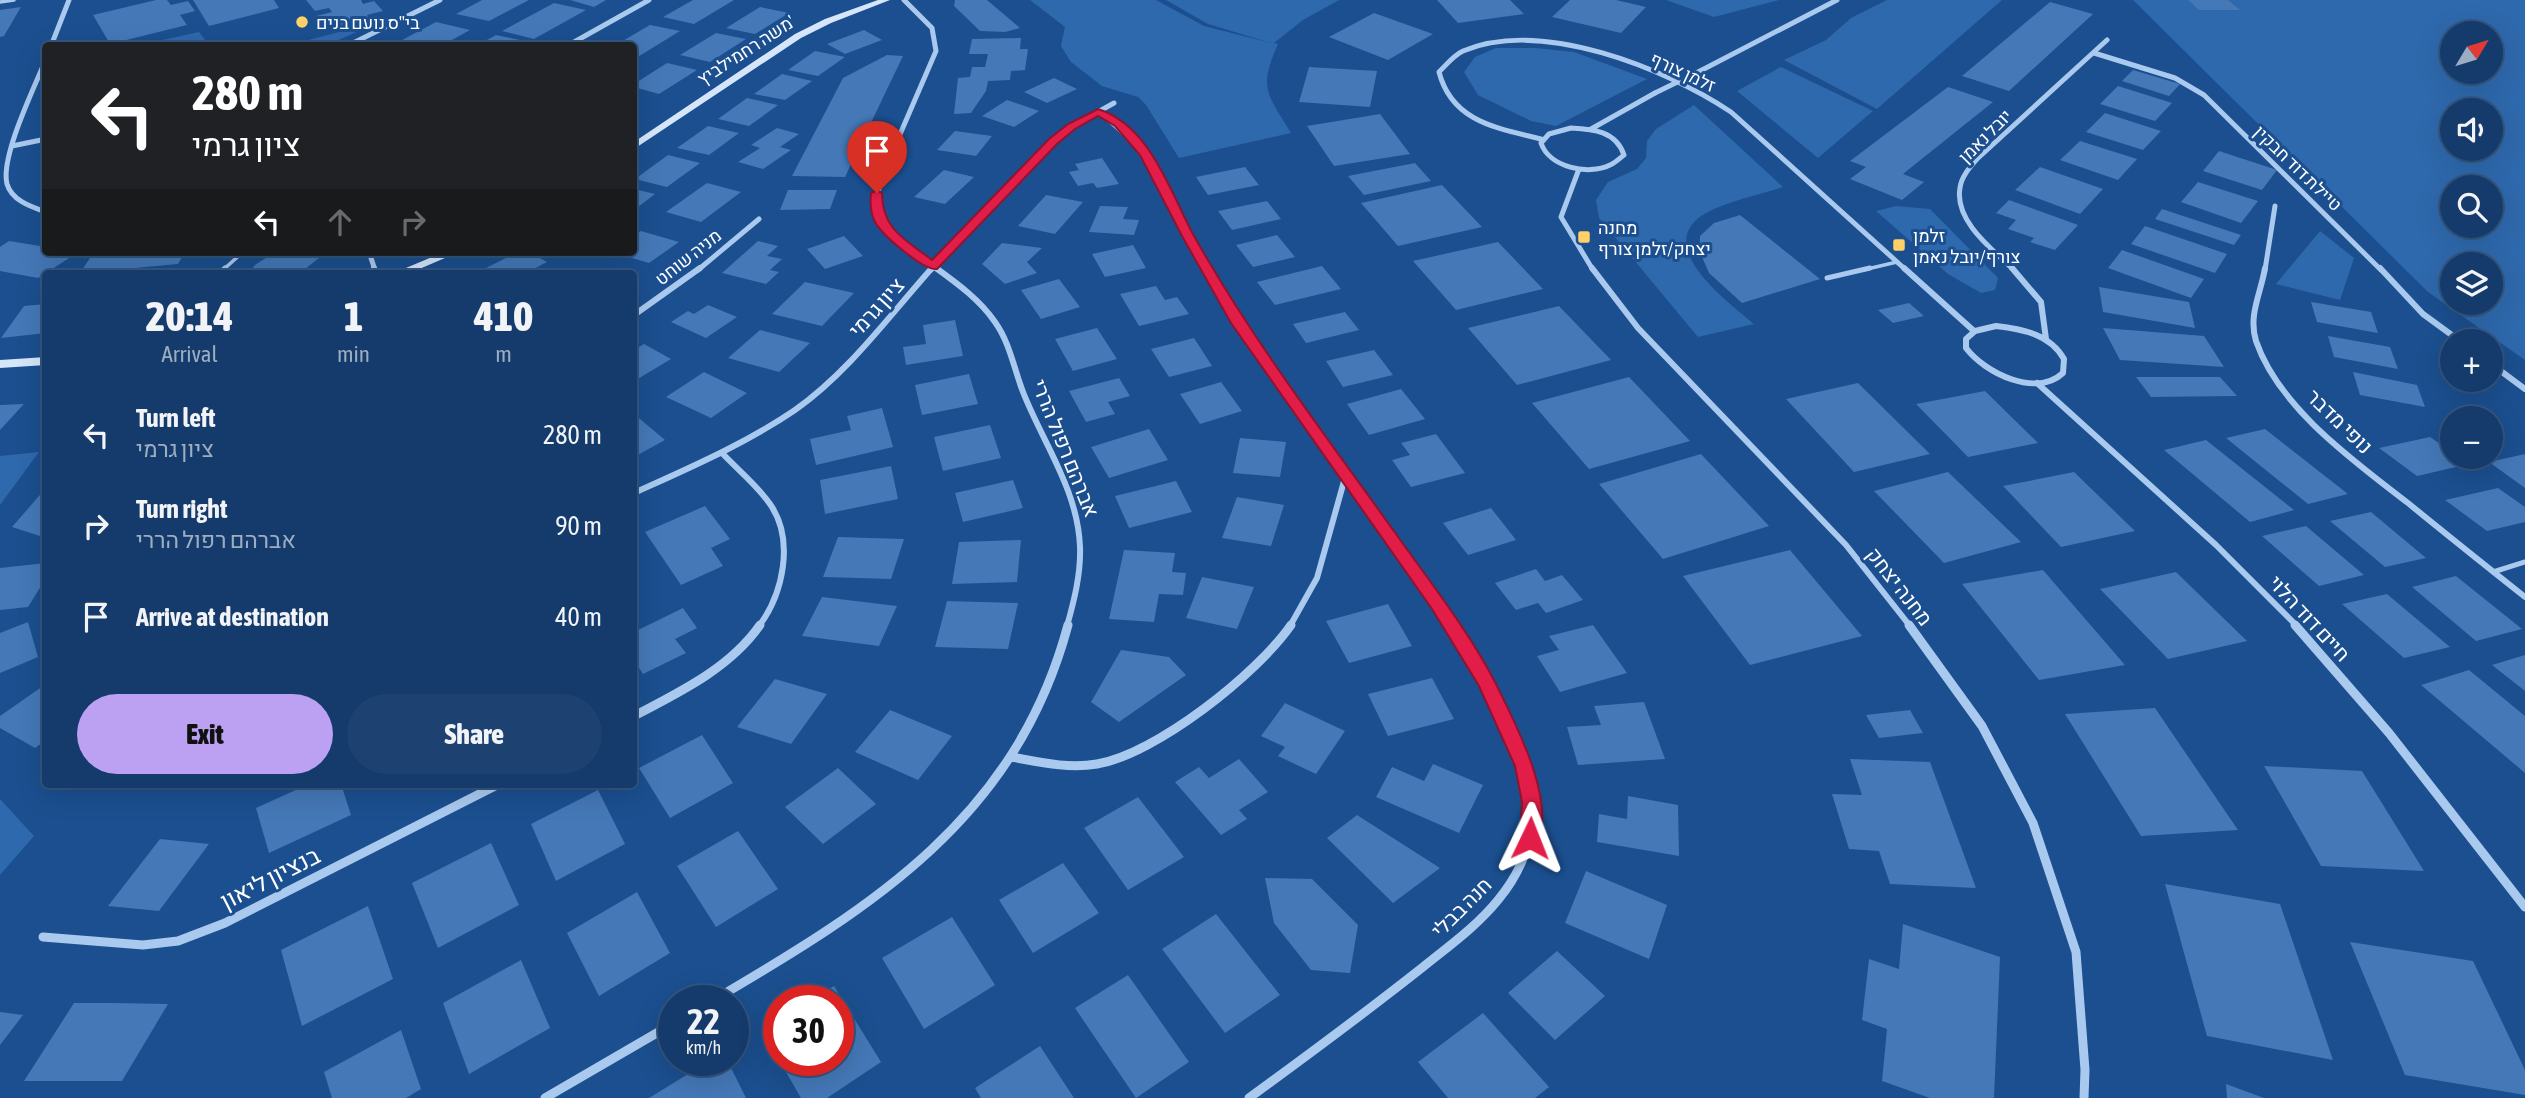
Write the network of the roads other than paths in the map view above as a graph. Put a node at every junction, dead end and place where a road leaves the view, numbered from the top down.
1 (14, 0) edge
2 (69, 0) edge
3 (440, 0) edge
4 (649, 0) edge
5 (886, 0) edge
6 (904, 0) edge
7 (1837, 0) edge
8 (0, 2) edge
9 (2107, 40) dead end
10 (53, 42) edge
11 (354, 42) edge
12 (574, 42) edge
13 (2094, 53) junction
14 (42, 69) edge
15 (1114, 103) dead end
16 (1098, 112) junction
17 (1591, 129) junction
18 (1541, 139) junction
19 (42, 140) edge
20 (637, 144) edge
21 (12, 146) junction
22 (1579, 169) junction
23 (2275, 206) dead end
24 (42, 211) edge
25 (759, 219) dead end
26 (239, 256) edge
27 (444, 256) edge
28 (1897, 262) junction
29 (933, 266) junction
30 (223, 270) edge
31 (408, 270) edge
32 (1827, 278) dead end
33 (637, 313) edge
34 (2444, 329) edge
35 (1974, 331) junction
36 (2046, 339) junction
37 (42, 361) edge
38 (0, 364) edge
39 (2503, 373) edge
40 (2037, 383) junction
41 (2525, 389) edge
42 (722, 453) junction
43 (1346, 474) junction
44 (637, 491) edge
45 (2525, 562) edge
46 (2493, 572) junction
47 (2525, 597) edge
48 (637, 714) edge
49 (1012, 757) junction
50 (491, 788) edge
51 (2525, 907) edge
52 (43, 937) dead end
53 (737, 985) edge
54 (658, 1032) edge
55 (545, 1098) edge
56 (1250, 1098) edge
57 (2084, 1098) edge

1 - 8 lane
2 - 10 street
3 - 11 street
4 - 12 street
5 - 20 street, משה רחמילביץ'
6 - 29 street, אברהם רפול הררי
7 - 17 street, bridge
9 - 13 street, יובל נאמן
13 - 34 street, טיילת דוד חבקין
13 - 36 street, יובל נאמן
14 - 21 street
15 - 16 street, ציון גרמי
16 - 29 street, ציון גרמי
16 - 43 street, חנה בבלי
17 - 18 street
17 - 22 street
18 - 22 street
18 - 28 street, זלמן צורף
19 - 21 street
21 - 24 street
22 - 57 street, מחנה יצחק
23 - 46 street, נופי מדבר
25 - 33 street, מניה שוחט
26 - 30 lane
27 - 31 street
28 - 32 lane
28 - 35 street, זלמן צורף
29 - 42 street, ציון גרמי
29 - 49 street, אברהם רפול הררי
35 - 36 street
35 - 40 street
36 - 40 street
37 - 38 street
39 - 41 street
40 - 51 street, חיים דוד הלוי
42 - 44 street, ציון גרמי
42 - 48 street
43 - 49 street
43 - 56 street, חנה בבלי
45 - 46 lane
46 - 47 street, נופי מדבר
49 - 53 street, אברהם רפול הררי
50 - 52 street, בנציון ליאון
54 - 55 street

